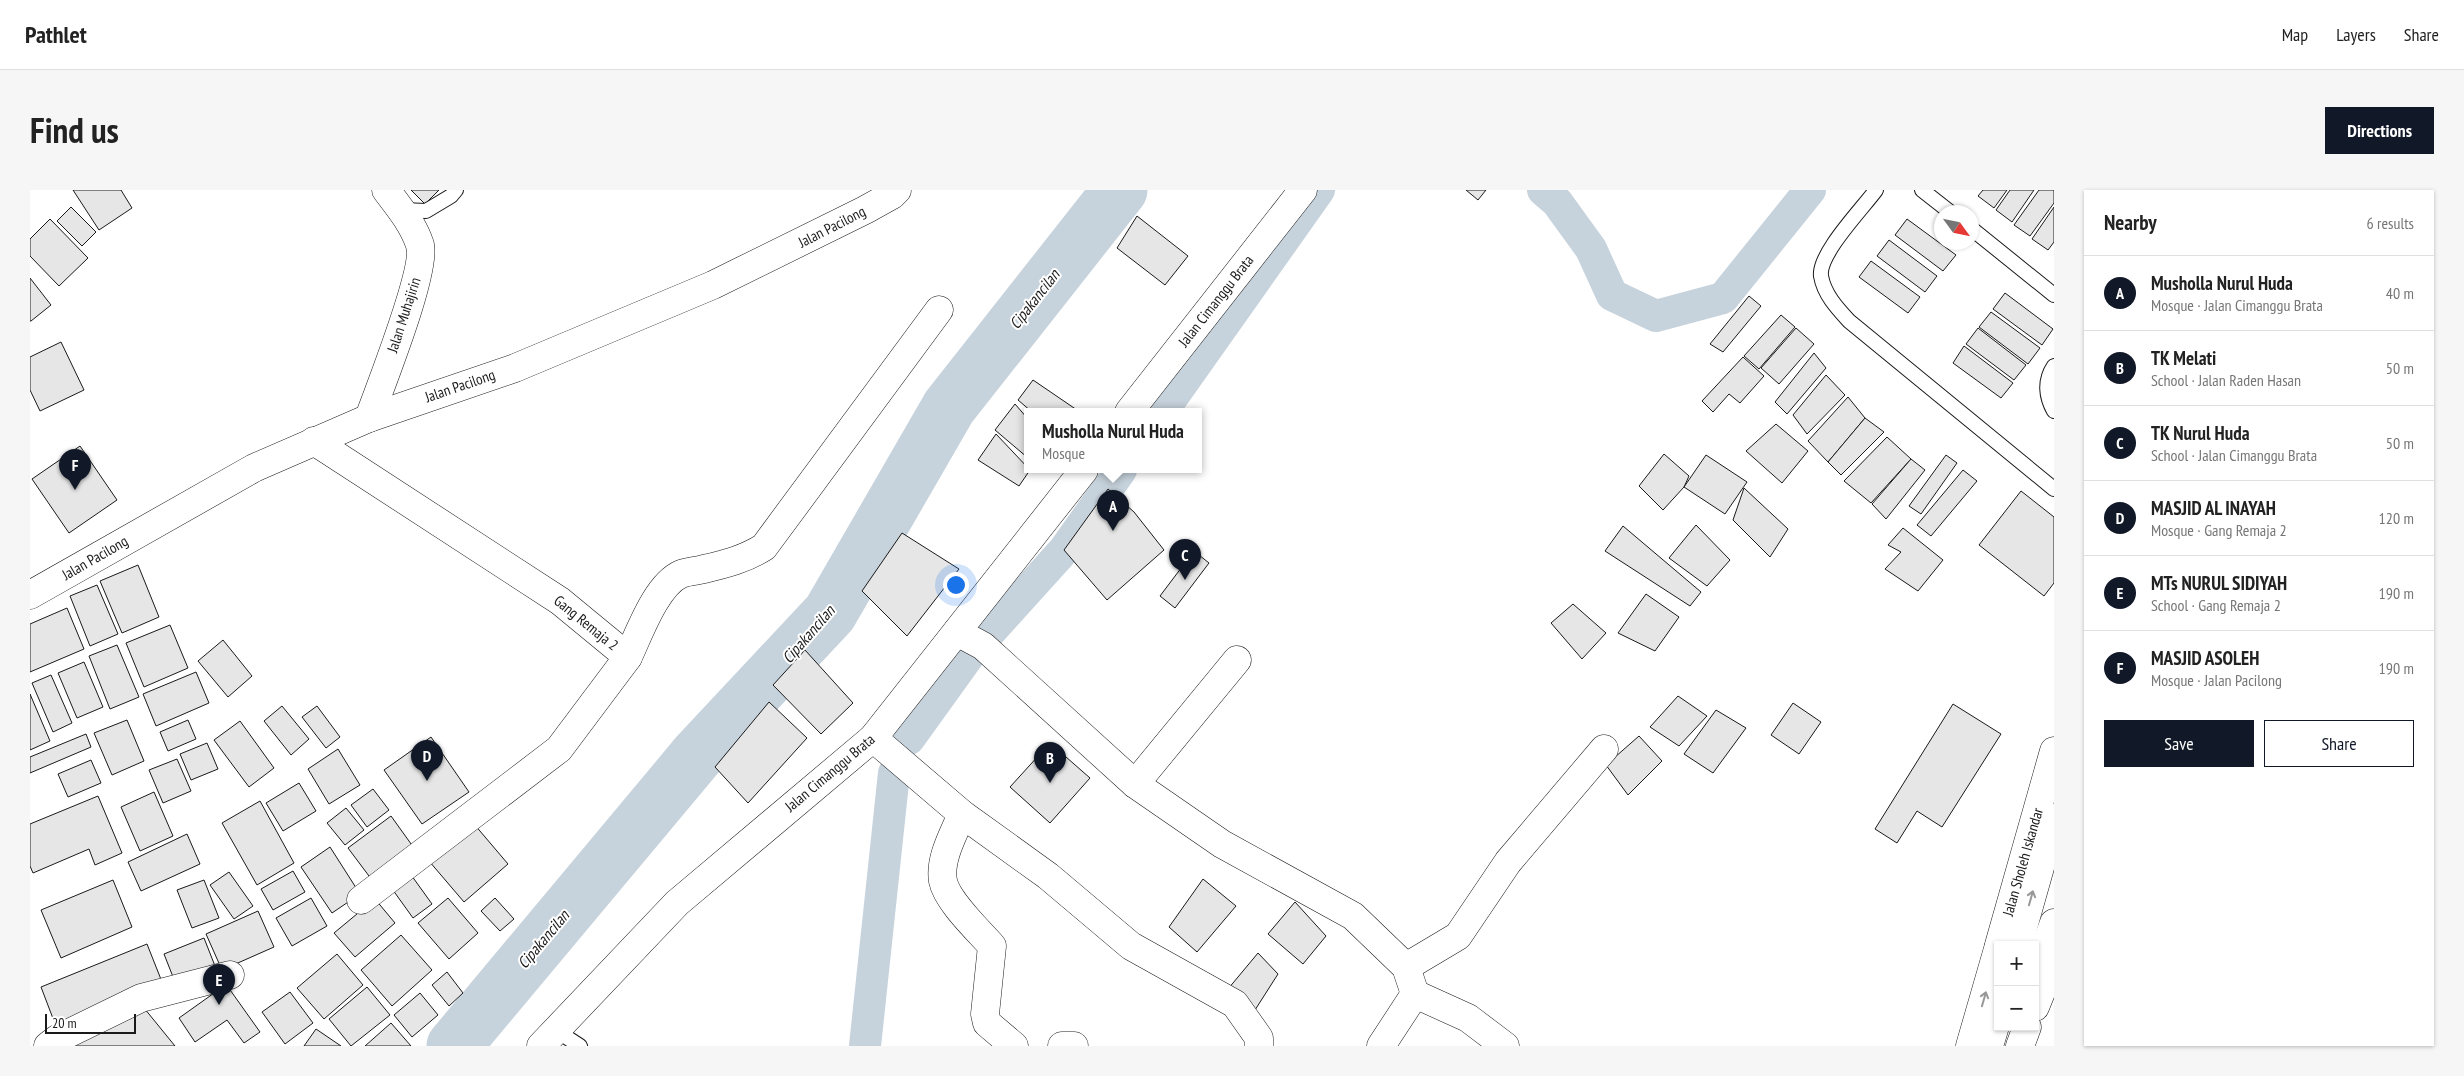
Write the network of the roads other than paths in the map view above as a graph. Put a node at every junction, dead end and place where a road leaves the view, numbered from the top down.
1 (456, 190) edge
2 (897, 190) edge
3 (1303, 190) edge
4 (1876, 190) edge
5 (1922, 190) edge
6 (394, 200) edge
7 (1941, 205) edge
8 (1979, 235) edge
9 (2054, 295) edge
10 (939, 310) dead end
11 (2054, 366) edge
12 (1132, 408) edge
13 (2054, 411) edge
14 (369, 418) junction
15 (314, 441) junction
16 (1082, 473) edge
17 (2054, 489) edge
18 (30, 595) edge
19 (957, 632) junction
20 (628, 657) junction
21 (1237, 660) dead end
22 (873, 738) junction
23 (1604, 749) dead end
24 (2054, 751) edge
25 (1135, 784) junction
26 (962, 814) junction
27 (2054, 818) edge
28 (361, 900) dead end
29 (2054, 923) edge
30 (2000, 941) edge
31 (2019, 941) edge
32 (2054, 960) edge
33 (1994, 963) edge
34 (2039, 963) edge
35 (1406, 967) junction
36 (230, 975) dead end
37 (1415, 994) junction
38 (2039, 997) edge
39 (549, 1038) edge
40 (48, 1046) edge
41 (580, 1046) edge
42 (1014, 1046) edge
43 (1062, 1046) edge
44 (1074, 1046) edge
45 (1259, 1046) edge
46 (1381, 1046) edge
47 (1505, 1046) edge
48 (1970, 1046) edge

1 - 6 lane
2 - 14 main road, Jalan Pacilong
3 - 12 main road, Jalan Cimanggu Brata
4 - 17 lane
5 - 7 lane
6 - 14 main road, Jalan Muhajirin
8 - 9 lane
10 - 20 main road
11 - 13 lane
14 - 15 main road, Jalan Pacilong
15 - 18 main road, Jalan Pacilong
15 - 20 main road, Gang Remaja 2
16 - 19 main road, Jalan Cimanggu Brata
19 - 22 main road, Jalan Cimanggu Brata
19 - 25 main road
20 - 28 main road, Gang Remaja 2
21 - 25 main road
22 - 26 main road
22 - 39 main road, Jalan Cimanggu Brata
23 - 35 main road
24 - 30 main road, Jalan Sholeh Iskandar
25 - 35 main road
26 - 42 main road
26 - 45 main road
31 -> 27 main road
29 - 34 main road
32 - 38 main road
48 -> 33 main road
35 - 37 main road
36 - 40 main road
37 - 46 main road
37 - 47 main road
39 - 41 lane
43 - 44 main road

